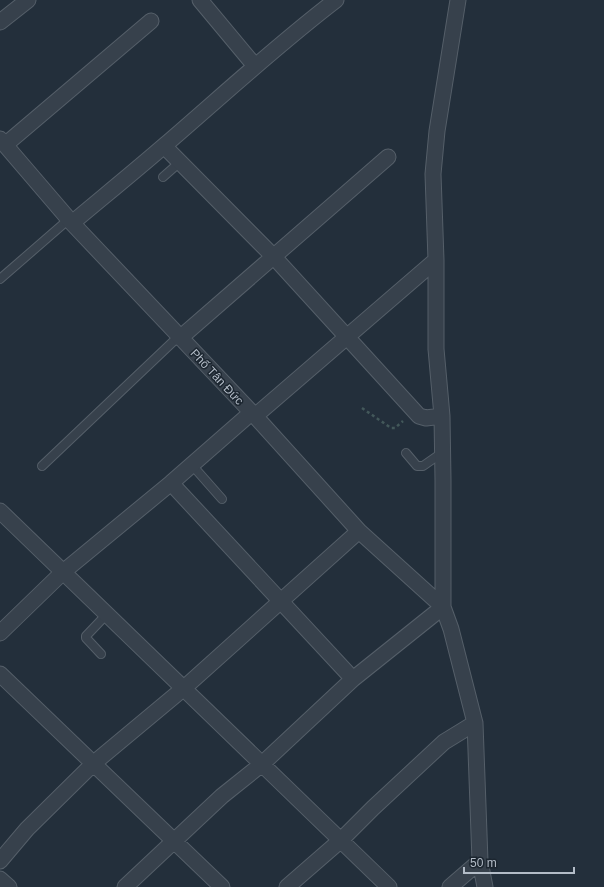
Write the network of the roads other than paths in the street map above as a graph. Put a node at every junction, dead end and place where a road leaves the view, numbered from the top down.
1 (28, 0) edge
2 (200, 0) edge
3 (336, 0) edge
4 (458, 0) edge
5 (151, 21) dead end
6 (0, 22) edge
7 (255, 66) junction
8 (3, 142) edge
9 (164, 146) junction
10 (388, 157) dead end
11 (180, 162) junction
12 (163, 178) dead end
13 (71, 221) junction
14 (274, 257) junction
15 (436, 260) junction
16 (0, 279) edge
17 (180, 337) junction
18 (346, 337) junction
19 (253, 414) junction
20 (442, 416) junction
21 (406, 452) dead end
22 (443, 452) junction
23 (192, 465) junction
24 (42, 466) dead end
25 (171, 483) junction
26 (222, 499) dead end
27 (0, 511) edge
28 (359, 531) junction
29 (63, 572) junction
30 (281, 602) junction
31 (443, 607) junction
32 (106, 614) junction
33 (0, 633) edge
34 (101, 654) dead end
35 (0, 674) edge
36 (353, 679) junction
37 (184, 688) junction
38 (475, 723) junction
39 (94, 763) junction
40 (262, 764) junction
41 (341, 840) junction
42 (174, 841) junction
43 (0, 861) edge
44 (480, 861) junction
45 (0, 879) edge
46 (9, 887) edge
47 (125, 887) edge
48 (222, 887) edge
49 (287, 887) edge
50 (389, 887) edge
51 (450, 887) edge
52 (485, 887) edge

1 - 6 street
2 - 7 street
3 - 7 street
4 - 15 street
5 - 8 street
7 - 9 street
8 - 13 street, Phố Tân Đức
9 - 11 street
9 - 13 street
10 - 14 street
11 - 12 lane
11 - 14 street
13 - 16 lane
13 - 17 street, Phố Tân Đức
14 - 17 street
14 - 18 street
15 - 18 street
15 - 20 street
17 - 19 street, Phố Tân Đức
17 - 24 lane
18 - 19 street
18 - 20 street
19 - 23 street
19 - 28 street, Phố Tân Đức
20 - 22 street
21 - 22 lane
22 - 31 street
23 - 25 street
23 - 26 lane
25 - 29 street
25 - 30 street
27 - 29 street
28 - 30 street
28 - 31 street, Phố Tân Đức
29 - 32 street
29 - 33 street
30 - 36 street
30 - 37 street
31 - 36 street
31 - 38 street
32 - 34 lane
32 - 37 street
35 - 39 street
36 - 40 street
37 - 39 street
37 - 40 street
38 - 41 street
38 - 44 street
39 - 42 street
39 - 43 street
40 - 41 street
40 - 42 street
41 - 49 street
41 - 50 street
42 - 47 street
42 - 48 street
44 - 51 street
44 - 52 street
45 - 46 street

